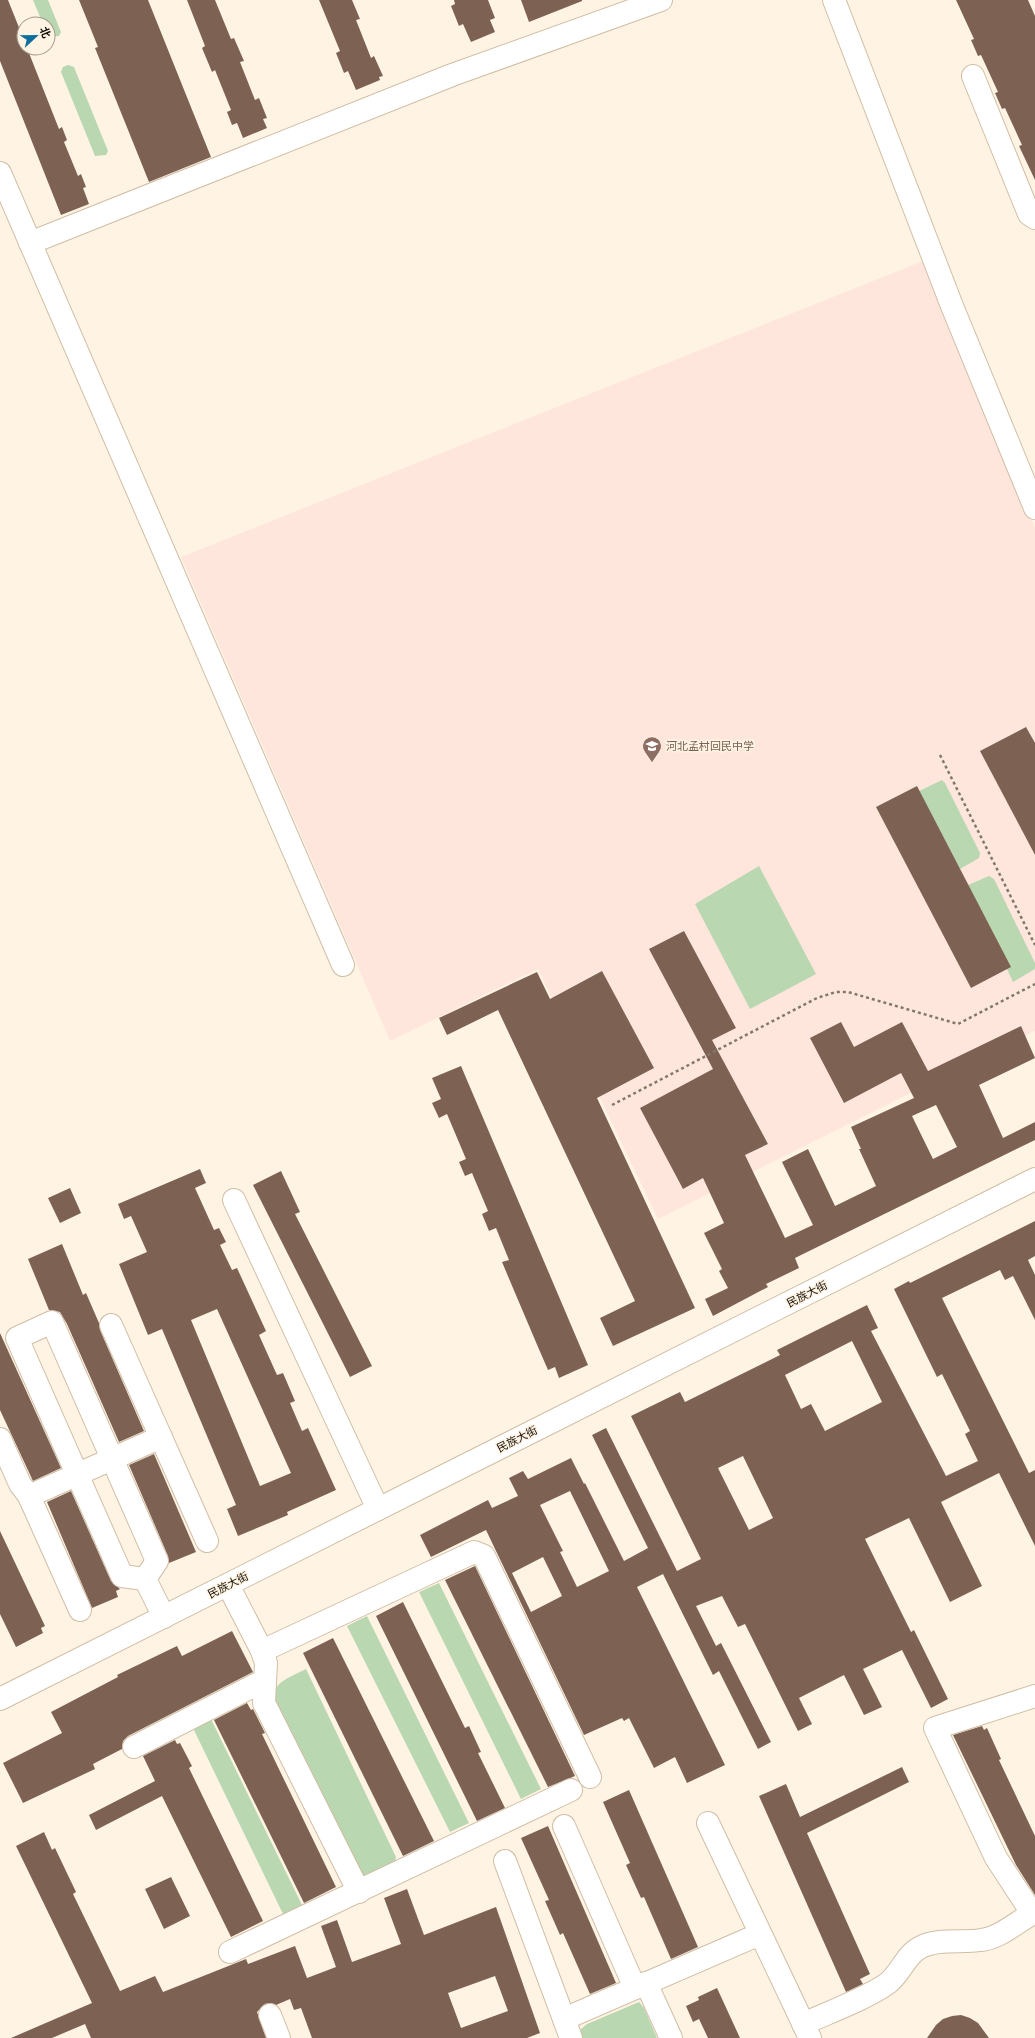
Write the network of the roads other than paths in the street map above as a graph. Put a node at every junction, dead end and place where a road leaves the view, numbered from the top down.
1 (661, 0) edge
2 (834, 0) edge
3 (973, 76) dead end
4 (0, 173) edge
5 (1035, 218) edge
6 (30, 242) junction
7 (1035, 508) edge
8 (342, 965) dead end
9 (1035, 1179) edge
10 (234, 1200) dead end
11 (111, 1325) dead end
12 (161, 1437) junction
13 (0, 1439) edge
14 (112, 1459) junction
15 (78, 1474) junction
16 (29, 1496) junction
17 (378, 1509) junction
18 (207, 1541) dead end
19 (145, 1579) junction
20 (228, 1585) junction
21 (80, 1610) dead end
22 (164, 1617) junction
23 (262, 1651) junction
24 (265, 1680) junction
25 (1035, 1696) edge
26 (0, 1700) edge
27 (134, 1747) dead end
28 (590, 1777) dead end
29 (571, 1790) dead end
30 (708, 1823) dead end
31 (564, 1826) dead end
32 (504, 1861) dead end
33 (359, 1892) junction
34 (1034, 1913) edge
35 (760, 1934) junction
36 (230, 1952) dead end
37 (641, 1986) junction
38 (270, 2015) dead end
39 (567, 2029) edge
40 (806, 2031) edge
41 (279, 2038) edge
42 (670, 2038) edge

1 - 6 street
2 - 7 street
3 - 5 street
4 - 6 street
6 - 8 street
9 - 17 street, 民族大街
10 - 17 street
11 - 12 street
12 - 14 street
12 - 18 street
13 - 16 street
14 - 15 street
14 - 15 street
14 - 19 street
15 - 16 street
15 - 19 street
16 - 21 street
17 - 20 street, 民族大街
19 - 22 street
20 - 22 street, 民族大街
20 - 23 street
22 - 26 street, 民族大街
23 - 24 street
23 - 28 street
24 - 27 street
24 - 33 street
25 - 34 street
29 - 33 street
30 - 35 street
31 - 37 street
32 - 39 street
33 - 36 street
34 - 40 street
35 - 37 street
35 - 40 street
37 - 39 street
37 - 42 street
38 - 41 street

